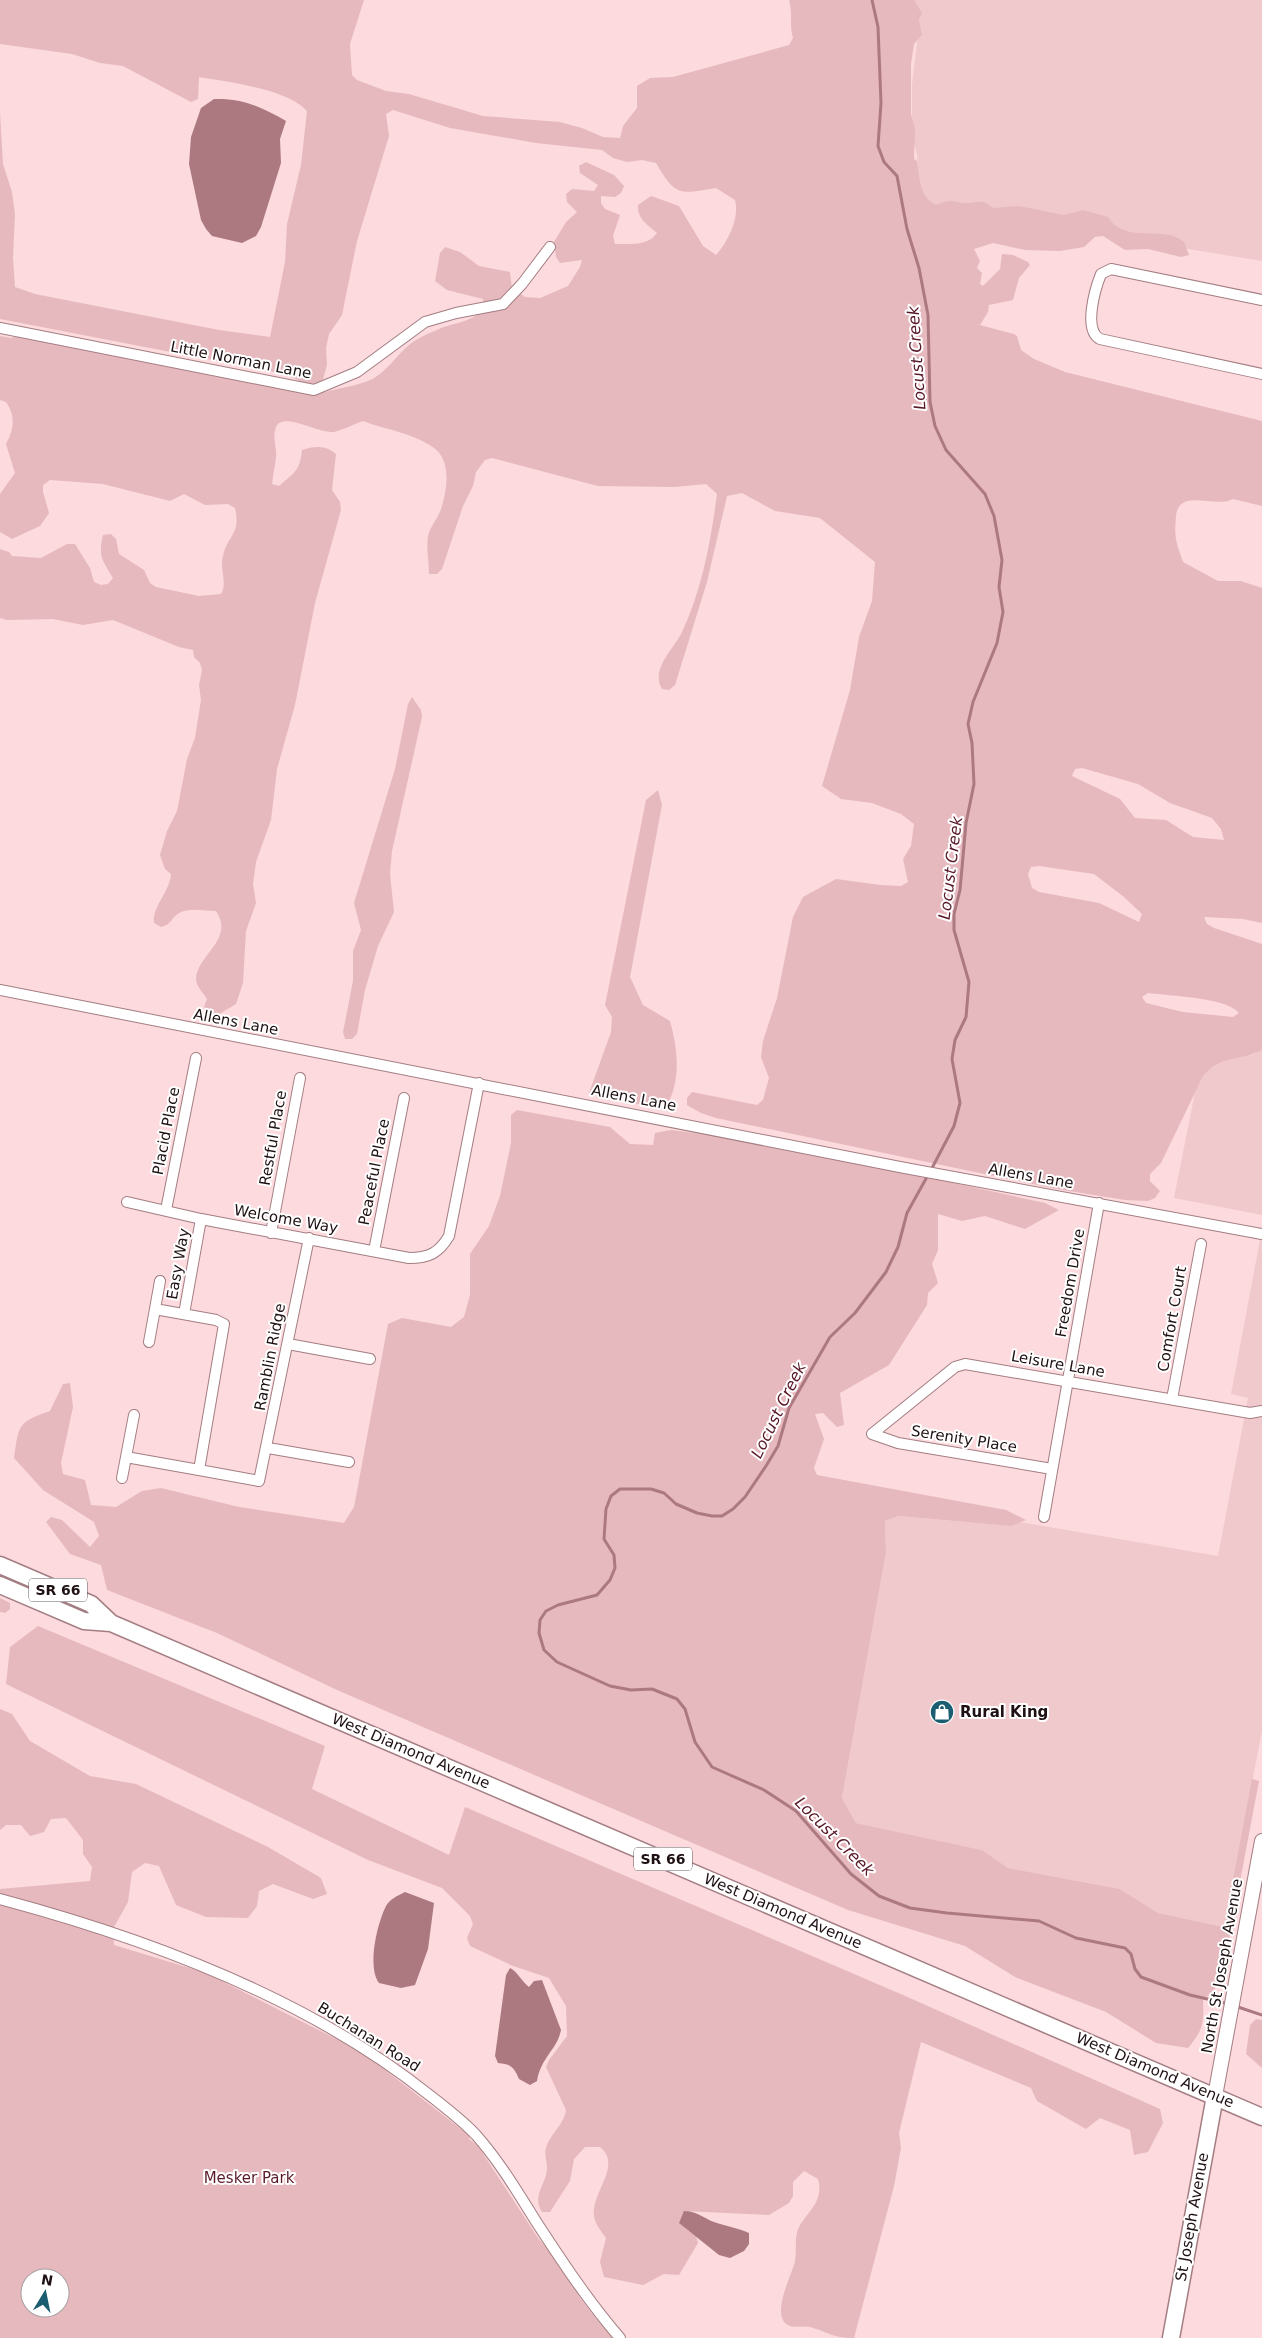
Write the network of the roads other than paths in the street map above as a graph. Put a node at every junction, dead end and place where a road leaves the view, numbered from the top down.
1 (550, 247) dead end
2 (1262, 300) edge
3 (0, 328) edge
4 (1262, 374) edge
5 (0, 990) edge
6 (196, 1058) dead end
7 (300, 1078) dead end
8 (479, 1084) junction
9 (404, 1098) dead end
10 (127, 1202) dead end
11 (1099, 1203) junction
12 (166, 1210) junction
13 (201, 1219) junction
14 (271, 1233) junction
15 (1262, 1234) edge
16 (309, 1238) junction
17 (1201, 1244) dead end
18 (374, 1251) junction
19 (160, 1281) dead end
20 (155, 1309) junction
21 (184, 1314) junction
22 (149, 1342) dead end
23 (288, 1344) junction
24 (370, 1358) dead end
25 (1068, 1381) junction
26 (1172, 1399) junction
27 (1262, 1411) edge
28 (134, 1415) dead end
29 (872, 1434) joint
30 (268, 1448) junction
31 (126, 1457) junction
32 (349, 1462) dead end
33 (1052, 1469) junction
34 (199, 1470) junction
35 (122, 1478) dead end
36 (1044, 1517) dead end
37 (0, 1564) edge
38 (0, 1585) edge
39 (111, 1622) junction
40 (1262, 1841) edge
41 (0, 1898) edge
42 (1215, 2096) junction
43 (1262, 2117) edge
44 (620, 2338) edge
45 (1171, 2338) edge

1 - 3 street, Little Norman Lane
2 - 4 street
5 - 8 street, Allens Lane
6 - 12 street, Placid Place
7 - 14 street, Restful Place
8 - 11 street, Allens Lane
8 - 18 street, Welcome Way
9 - 18 street, Peaceful Place
10 - 12 street, Welcome Way
11 - 15 street, Allens Lane
11 - 25 street, Freedom Drive
12 - 13 street, Welcome Way
13 - 14 street, Welcome Way
13 - 21 street, Easy Way
14 - 16 street, Welcome Way
16 - 18 street, Welcome Way
16 - 23 street, Ramblin Ridge
17 - 26 street, Comfort Court
19 - 20 street
20 - 21 street
20 - 22 street
21 - 34 street
23 - 24 street
23 - 30 street, Ramblin Ridge
25 - 26 street, Leisure Lane
25 - 29 street, Leisure Lane
25 - 33 street, Freedom Drive
26 - 27 street, Leisure Lane
28 - 31 street
29 - 33 street, Serenity Place
30 - 32 street
30 - 34 street, Ramblin Ridge
31 - 34 street
31 - 35 street
33 - 36 street, Freedom Drive
37 - 39 main road, West Diamond Avenue / SR 66
38 - 39 main road, West Diamond Avenue / SR 66
39 - 42 main road, West Diamond Avenue / SR 66
40 - 42 main road, North St Joseph Avenue
41 - 44 street, Buchanan Road
42 - 43 main road, West Diamond Avenue / SR 66
42 - 45 main road, St Joseph Avenue

